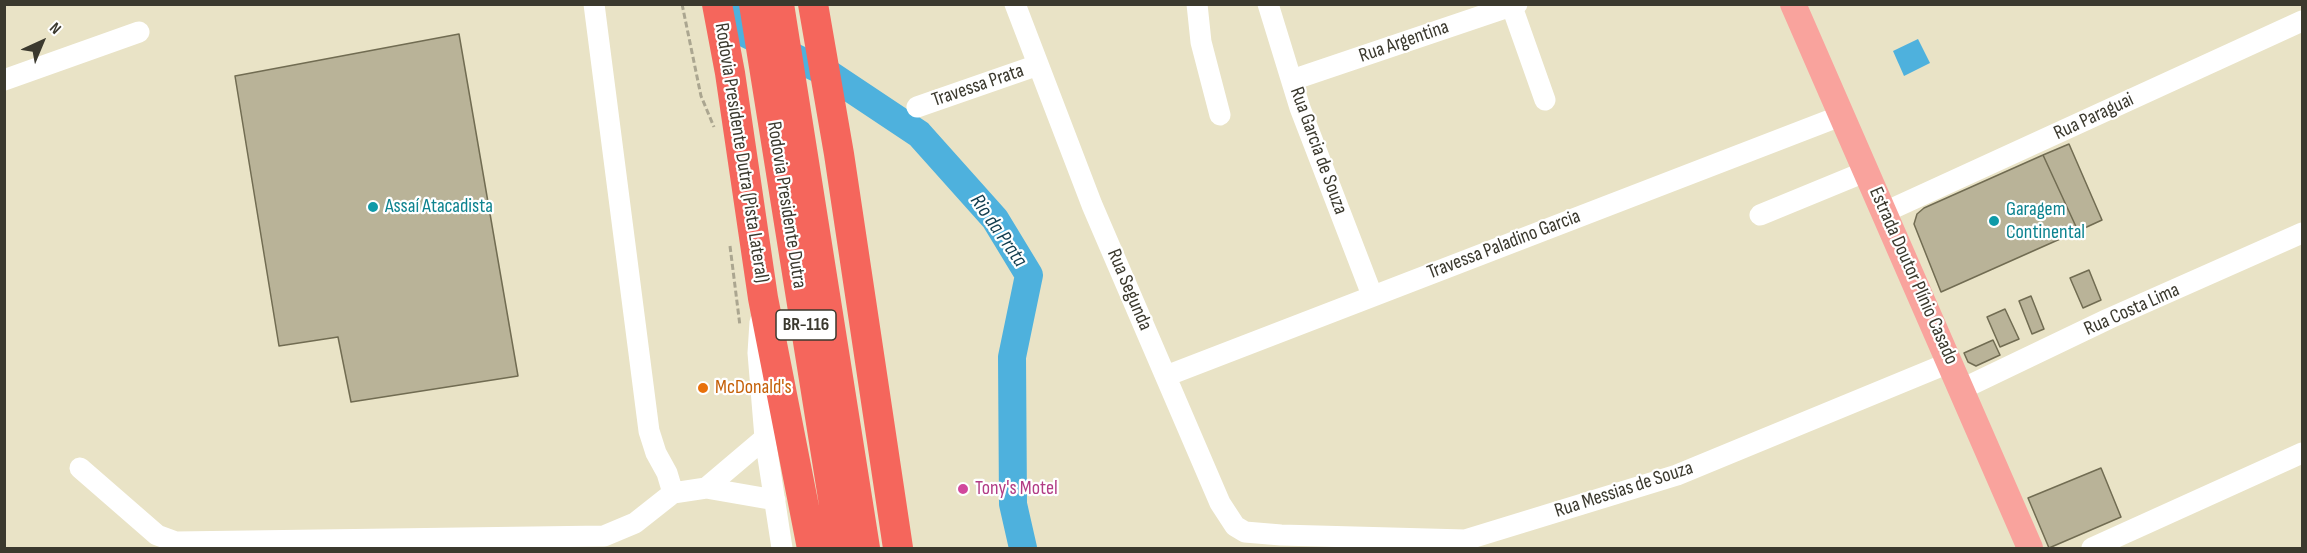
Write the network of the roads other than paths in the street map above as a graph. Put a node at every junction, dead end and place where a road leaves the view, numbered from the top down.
1 (594, 4) edge
2 (717, 4) edge
3 (754, 4) edge
4 (779, 4) edge
5 (813, 4) edge
6 (1015, 4) edge
7 (1197, 4) edge
8 (1268, 4) edge
9 (1793, 4) edge
10 (1513, 5) edge
11 (2302, 21) edge
12 (140, 32) dead end
13 (1038, 65) junction
14 (4, 80) edge
15 (1292, 80) junction
16 (1545, 100) dead end
17 (782, 102) junction
18 (917, 108) dead end
19 (1220, 115) dead end
20 (1842, 115) junction
21 (1867, 171) junction
22 (1885, 212) junction
23 (1760, 215) dead end
24 (2302, 233) edge
25 (1372, 295) junction
26 (763, 298) junction
27 (1951, 362) junction
28 (1166, 376) junction
29 (1962, 389) junction
30 (765, 438) junction
31 (2302, 453) edge
32 (80, 468) dead end
33 (706, 488) junction
34 (673, 493) junction
35 (775, 500) junction
36 (1281, 542) edge
37 (1465, 544) edge
38 (782, 549) edge
39 (812, 549) edge
40 (841, 549) edge
41 (865, 549) edge
42 (898, 549) edge
43 (2030, 549) edge
44 (2092, 549) edge

1 - 34 street
2 - 26 highway, Rodovia Presidente Dutra (Pista Lateral) / BR-116
3 - 17 highway, Rodovia Presidente Dutra / BR-116
4 - 17 highway, Rodovia Presidente Dutra / BR-116
5 - 42 highway, BR-116
6 - 13 street, Rua Segunda
7 - 19 street
8 - 15 street, Rua Garcia de Souza
9 - 20 main road, Estrada Doutor Plínio Casado
10 - 15 street, Rua Argentina
10 - 16 street
11 - 22 street, Rua Paraguai
12 - 14 street
13 - 18 street, Travessa Prata
13 - 28 street, Rua Segunda
15 - 25 street, Rua Garcia de Souza
17 - 40 highway, Rodovia Presidente Dutra / BR-116
17 - 41 highway, Rodovia Presidente Dutra / BR-116
20 - 21 main road, Estrada Doutor Plínio Casado
20 - 25 street, Travessa Paladino Garcia
21 - 22 main road, Estrada Doutor Plínio Casado
21 - 23 street
22 - 27 main road, Estrada Doutor Plínio Casado
24 - 29 street, Rua Costa Lima
25 - 28 street, Travessa Paladino Garcia
26 - 30 street
26 - 39 highway, Rodovia Presidente Dutra (Pista Lateral) / BR-116
27 - 29 main road, Estrada Doutor Plínio Casado
27 - 37 street, Rua Messias de Souza
28 - 36 street, Rua Segunda
29 - 43 main road, Estrada Doutor Plínio Casado
30 - 33 street
30 - 35 street
31 - 44 street
32 - 34 street
33 - 34 street
33 - 35 street
35 - 38 street
36 - 37 street, Rua Messias de Souza

